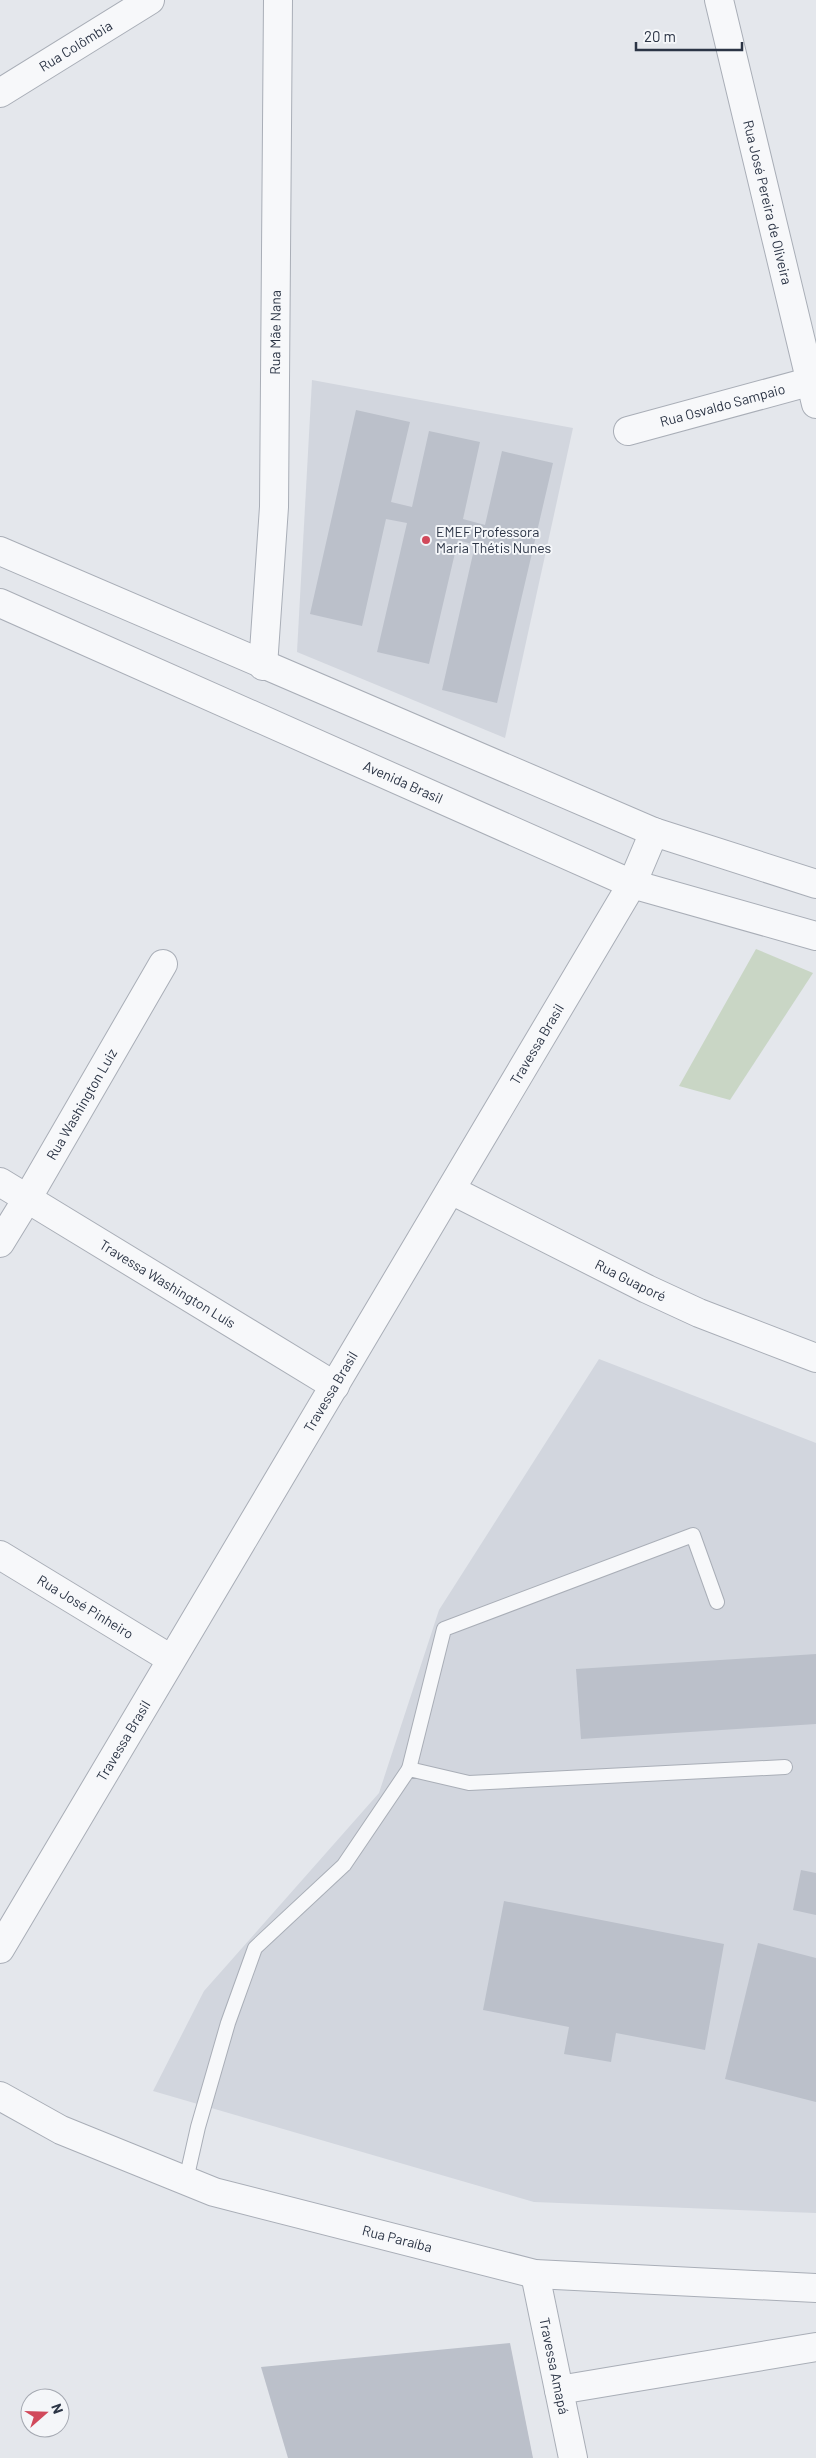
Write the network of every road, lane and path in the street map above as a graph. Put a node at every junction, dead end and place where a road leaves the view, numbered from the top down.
1 (150, 0) edge
2 (278, 0) edge
3 (720, 0) edge
4 (0, 93) edge
5 (814, 389) edge
6 (628, 431) dead end
7 (0, 551) edge
8 (0, 603) edge
9 (263, 666) junction
10 (654, 832) junction
11 (632, 884) junction
12 (816, 884) edge
13 (816, 936) edge
14 (163, 964) dead end
15 (0, 1182) edge
16 (451, 1190) junction
17 (27, 1199) junction
18 (0, 1243) edge
19 (816, 1358) edge
20 (336, 1386) junction
21 (0, 1555) edge
22 (717, 1602) dead end
23 (171, 1659) junction
24 (785, 1767) dead end
25 (409, 1769) junction
26 (0, 1949) edge
27 (0, 2096) edge
28 (186, 2180) junction
29 (535, 2274) junction
30 (816, 2288) edge
31 (816, 2347) edge
32 (559, 2390) junction
33 (573, 2458) edge

1 - 4 street, Rua Colômbia
2 - 9 street, Rua Mãe Nana
3 - 5 street, Rua José Pereira de Oliveira
5 - 6 street, Rua Osvaldo Sampaio
7 - 9 street
8 - 11 street, Avenida Brasil
9 - 10 street
10 - 11 street, Travessa Brasil
10 - 12 street
11 - 13 street, Avenida Brasil
11 - 16 street, Travessa Brasil
14 - 17 street, Rua Washington Luiz
15 - 17 street, Travessa Washington Luís
16 - 19 street, Rua Guaporé
16 - 20 street, Travessa Brasil
17 - 18 street, Rua Washington Luiz
17 - 20 street, Travessa Washington Luís
20 - 23 street, Travessa Brasil
21 - 23 street, Rua José Pinheiro
22 - 25 lane
23 - 26 street, Travessa Brasil
24 - 25 lane
25 - 28 lane
27 - 28 street, Rua Paraíba
28 - 29 street, Rua Paraíba
29 - 30 street, Rua Paraíba
29 - 32 street, Travessa Amapá
31 - 32 street
32 - 33 street, Travessa Amapá

